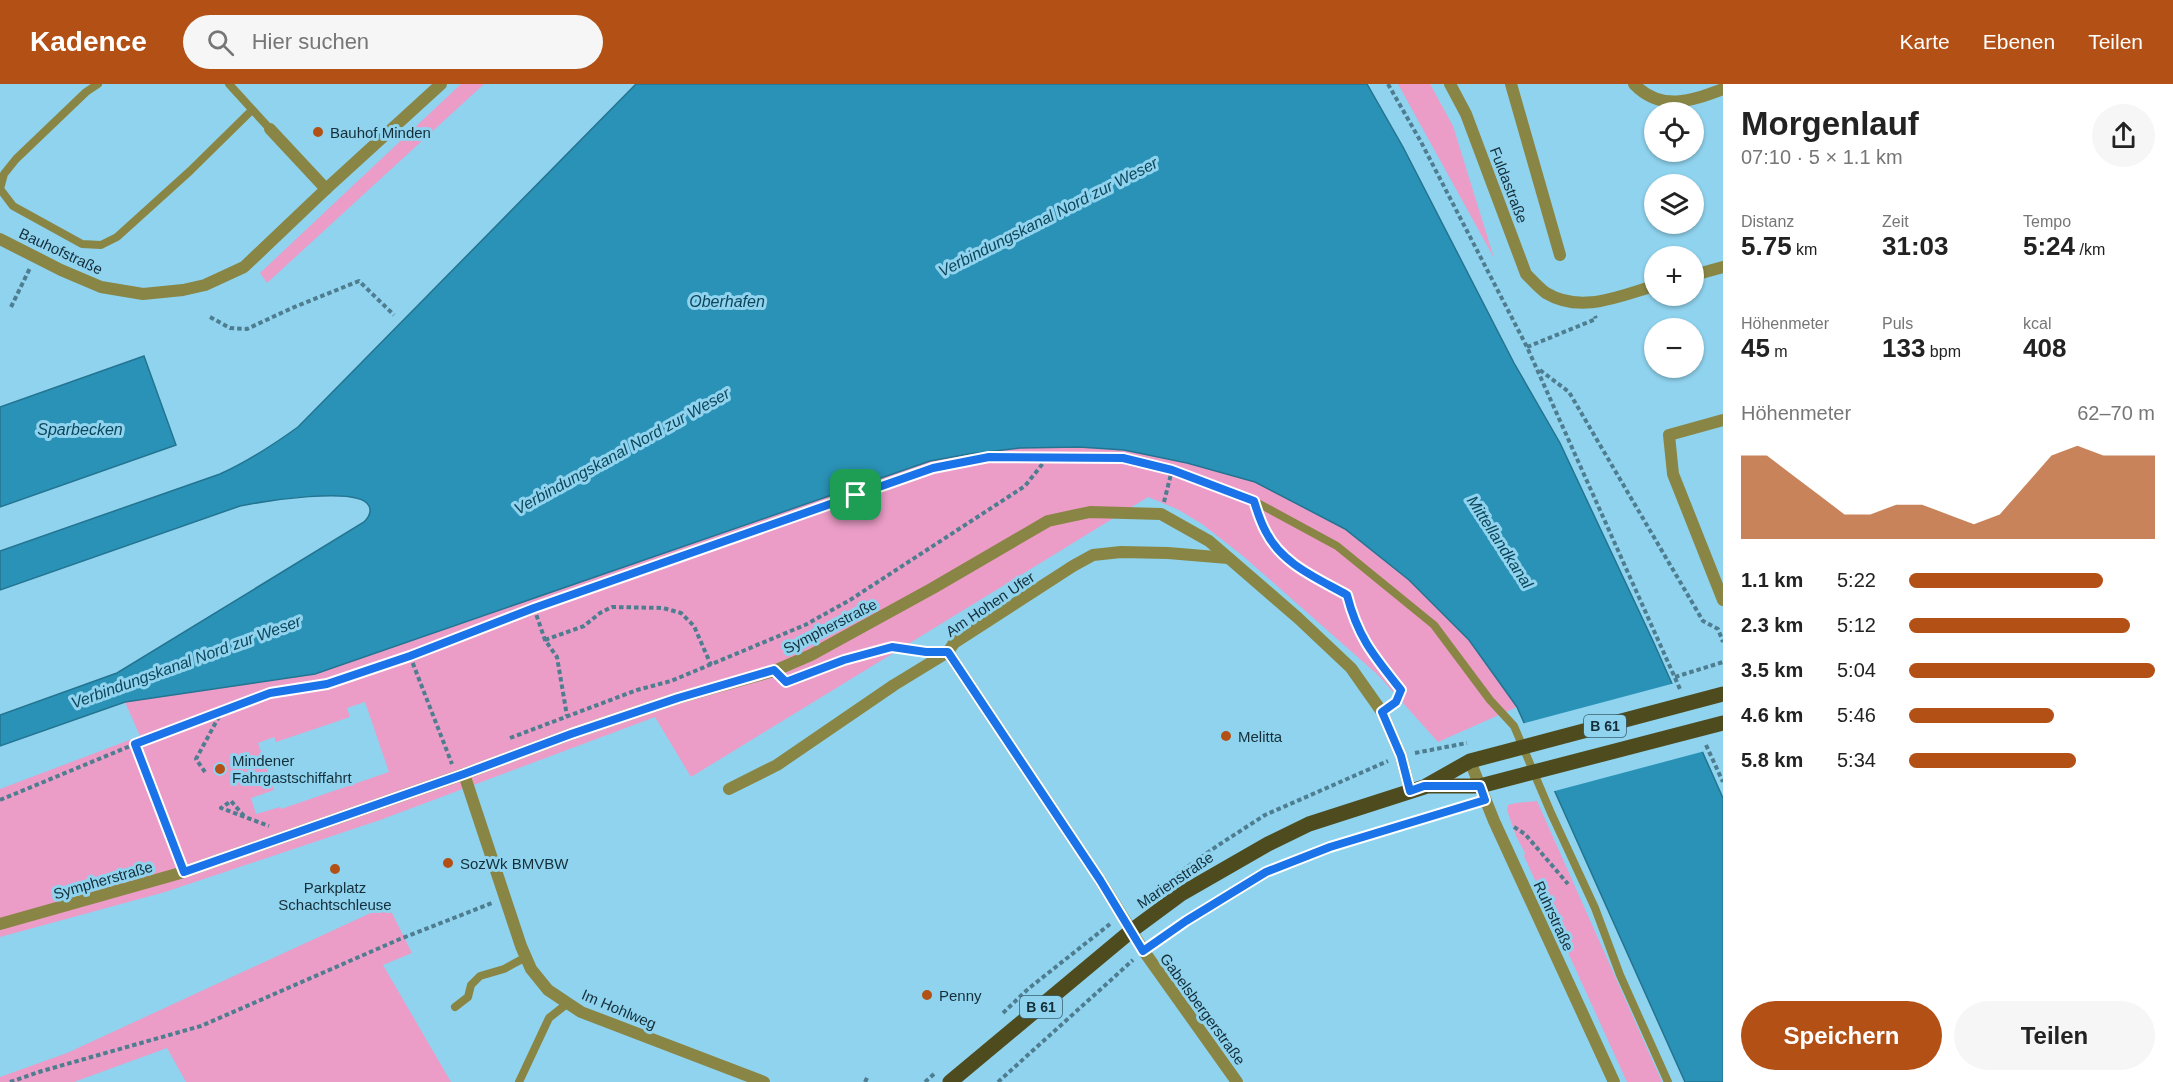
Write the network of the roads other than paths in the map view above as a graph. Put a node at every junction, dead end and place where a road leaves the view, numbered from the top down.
1 (98, 84) edge
2 (441, 84) edge
3 (1450, 84) edge
4 (1511, 84) edge
5 (1634, 84) edge
6 (233, 86) edge
7 (1723, 89) edge
8 (252, 110) junction
9 (270, 129) joint
10 (326, 189) junction
11 (0, 239) edge
12 (1560, 255) dead end
13 (1723, 267) edge
14 (1704, 272) edge
15 (1644, 289) edge
16 (1723, 420) edge
17 (1254, 501) road end
18 (1228, 558) junction
19 (1723, 600) edge
20 (948, 652) junction
21 (1723, 694) edge
22 (1723, 723) edge
23 (1470, 761) junction
24 (460, 775) junction
25 (729, 789) dead end
26 (1417, 789) junction
27 (1482, 793) junction
28 (0, 924) edge
29 (1131, 932) junction
30 (526, 957) junction
31 (568, 1003) junction
32 (455, 1007) dead end
33 (519, 1082) edge
34 (764, 1082) edge
35 (950, 1082) edge
36 (1237, 1082) edge
37 (1614, 1082) edge
38 (1668, 1082) edge

1 - 8 lane
2 - 10 street, Bauhofstraße
3 - 15 street, Fuldastraße
4 - 12 street, Fuldastraße
5 - 7 street
6 - 8 lane
8 - 9 lane
9 - 10 street
10 - 11 street, Bauhofstraße
13 - 14 street
16 - 19 street
17 - 38 lane
18 - 20 street, Am Hohen Ufer
18 - 24 street, Sympherstraße
18 - 26 street, Sympherstraße
20 - 25 street, Am Hohen Ufer
20 - 29 street, Gabelsbergerstraße
21 - 23 main road, Marienstraße / B 61
22 - 27 main road, Marienstraße / B 61
23 - 26 main road, Marienstraße / B 61
23 - 27 street, Ruhrstraße
24 - 28 street, Sympherstraße
24 - 30 street, Im Hohlweg
26 - 27 main road, Marienstraße / B 61
26 - 29 main road, Marienstraße / B 61
27 - 37 street, Ruhrstraße
29 - 35 main road, Marienstraße / B 61
29 - 36 street, Gabelsbergerstraße
30 - 31 street, Im Hohlweg
30 - 32 lane
31 - 33 lane
31 - 34 street, Im Hohlweg

